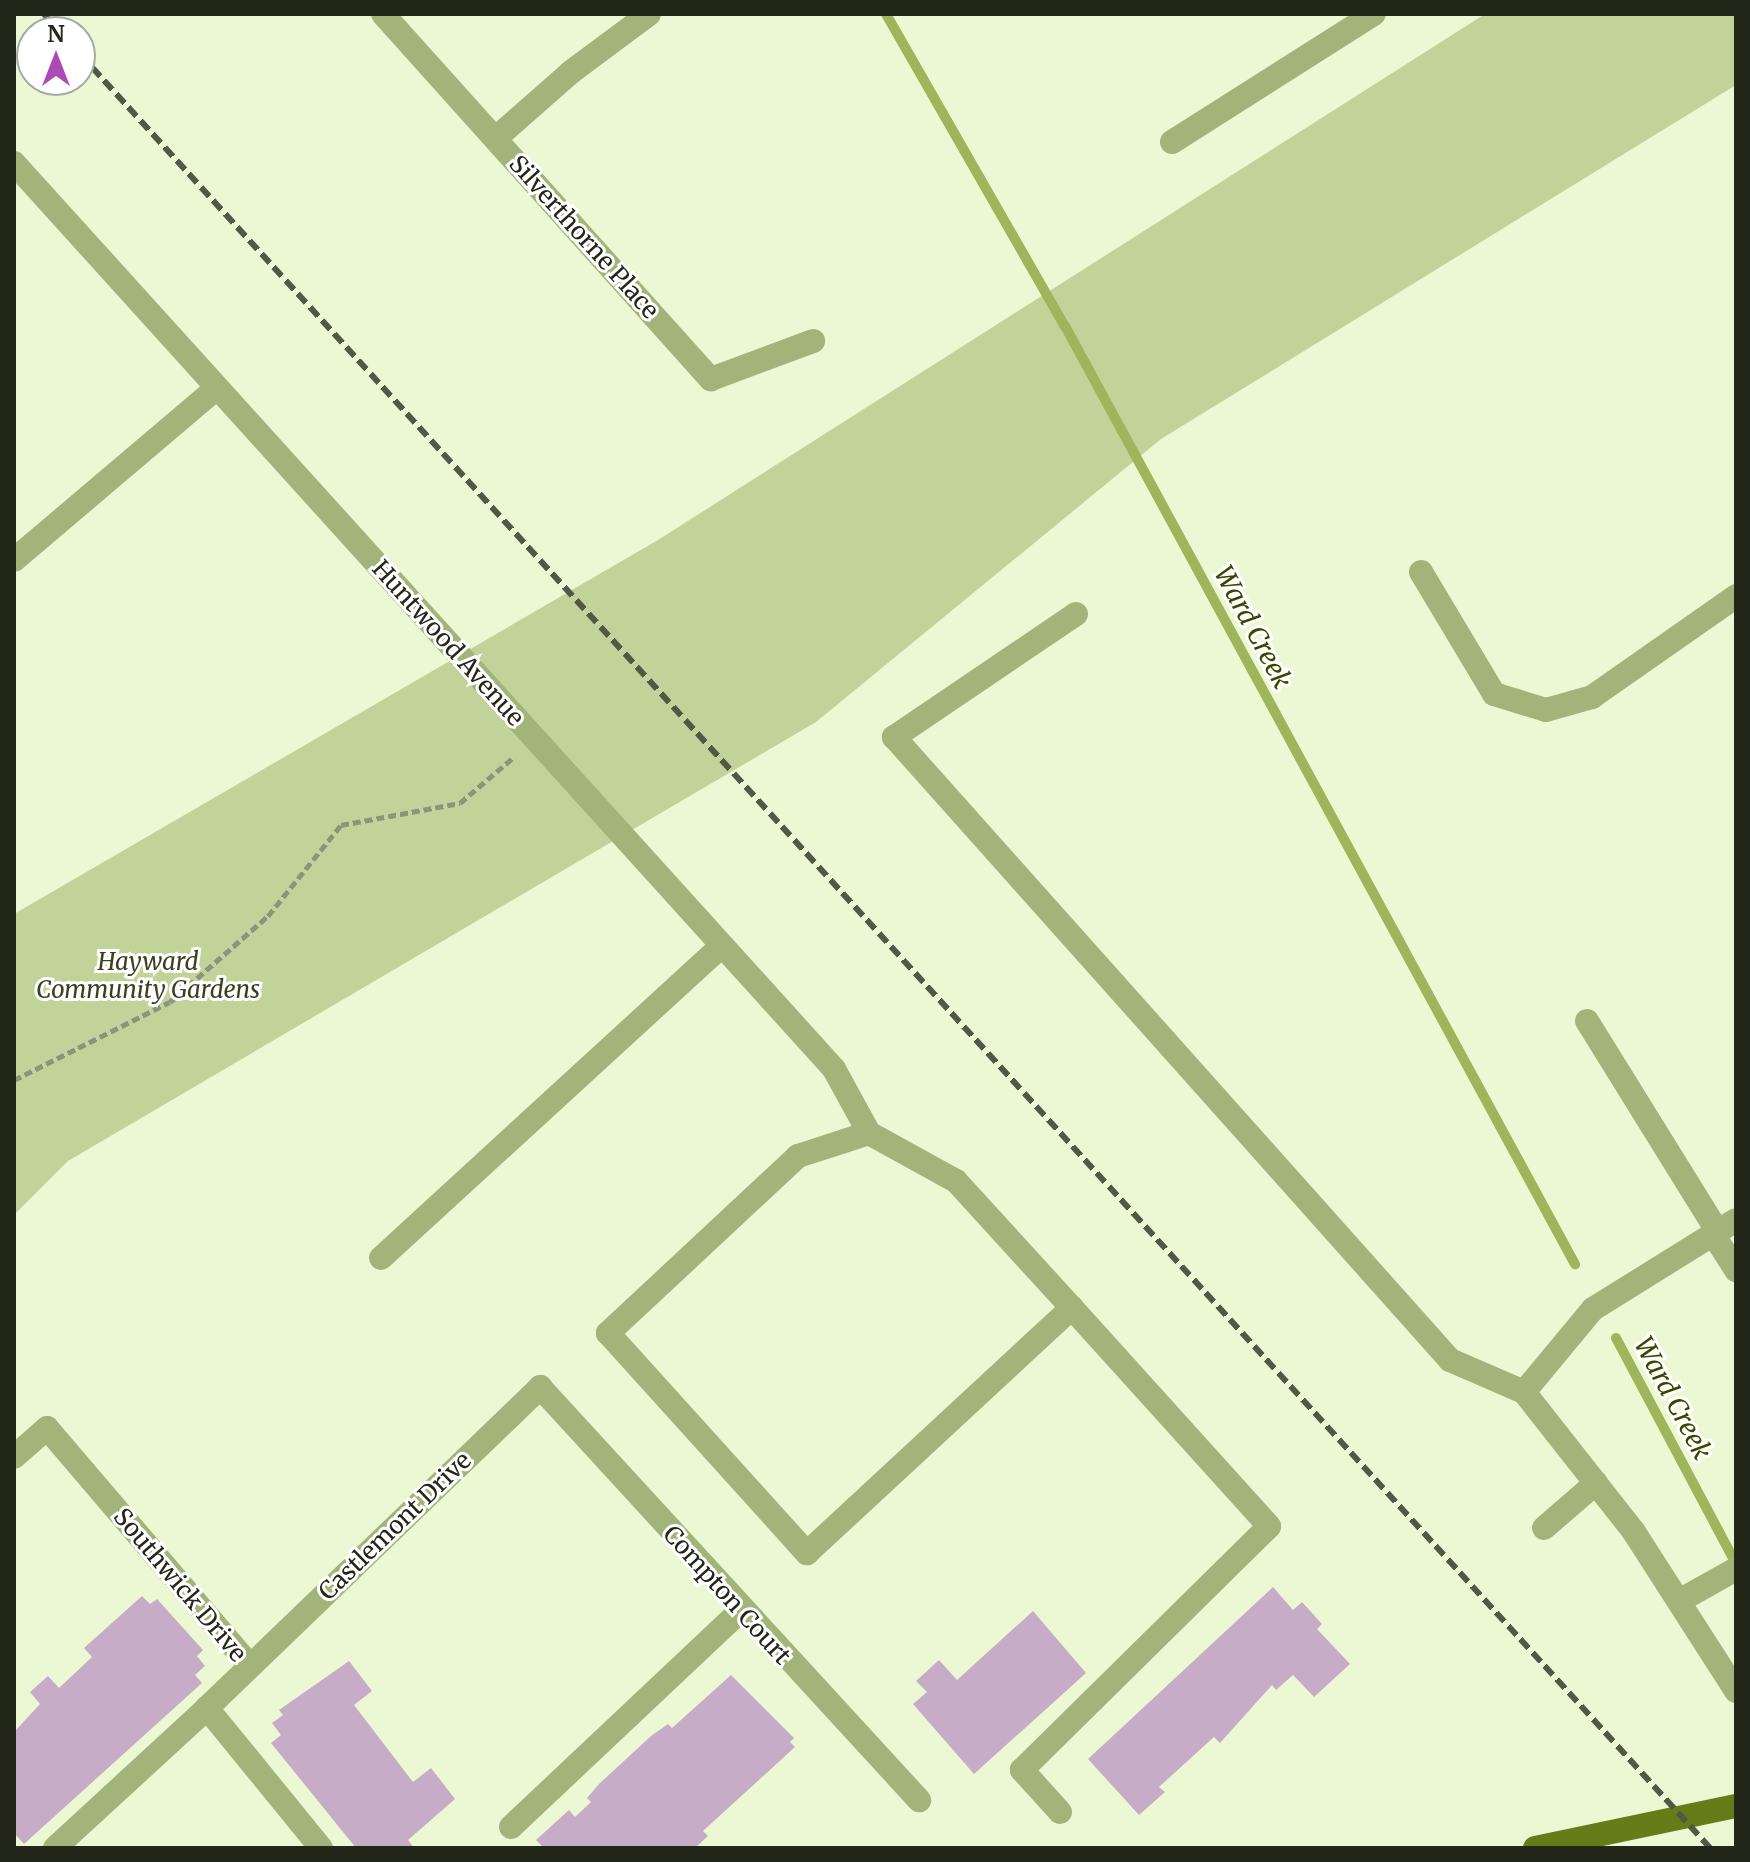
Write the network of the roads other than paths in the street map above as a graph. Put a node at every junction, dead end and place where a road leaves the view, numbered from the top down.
1 (383, 14) edge
2 (649, 14) edge
3 (1374, 14) edge
4 (496, 138) junction
5 (1172, 142) dead end
6 (14, 163) edge
7 (813, 341) dead end
8 (217, 388) junction
9 (14, 560) edge
10 (1421, 572) dead end
11 (1736, 596) edge
12 (1076, 614) dead end
13 (722, 946) junction
14 (1587, 1021) dead end
15 (869, 1133) junction
16 (1722, 1228) edge
17 (381, 1258) dead end
18 (1736, 1270) edge
19 (1072, 1308) junction
20 (540, 1387) joint
21 (1524, 1392) junction
22 (14, 1457) edge
23 (1596, 1483) junction
24 (1544, 1528) dead end
25 (1729, 1574) edge
26 (1679, 1601) junction
27 (741, 1610) junction
28 (250, 1666) junction
29 (1736, 1691) edge
30 (207, 1708) junction
31 (919, 1800) dead end
32 (1736, 1806) edge
33 (1060, 1812) dead end
34 (511, 1827) dead end
35 (55, 1848) edge
36 (321, 1848) edge
37 (1535, 1848) edge

1 - 4 street, Silverthorne Place
2 - 4 street
3 - 5 street
4 - 7 street, Silverthorne Place
6 - 8 street, Huntwood Avenue
8 - 9 street
8 - 13 street, Huntwood Avenue
10 - 11 street
12 - 21 street
13 - 15 street, Huntwood Avenue
13 - 17 street
14 - 16 street
15 - 19 street
15 - 19 street
16 - 18 street
16 - 21 street
19 - 33 street
20 - 27 street, Compton Court
20 - 28 street, Castlemont Drive
21 - 23 street
22 - 28 street, Southwick Drive
23 - 24 street
23 - 26 street
25 - 26 street
26 - 29 street
27 - 31 street, Compton Court
27 - 34 street
28 - 30 street, Southwick Drive
30 - 35 street, Southwick Drive
30 - 36 street
32 - 37 main road

